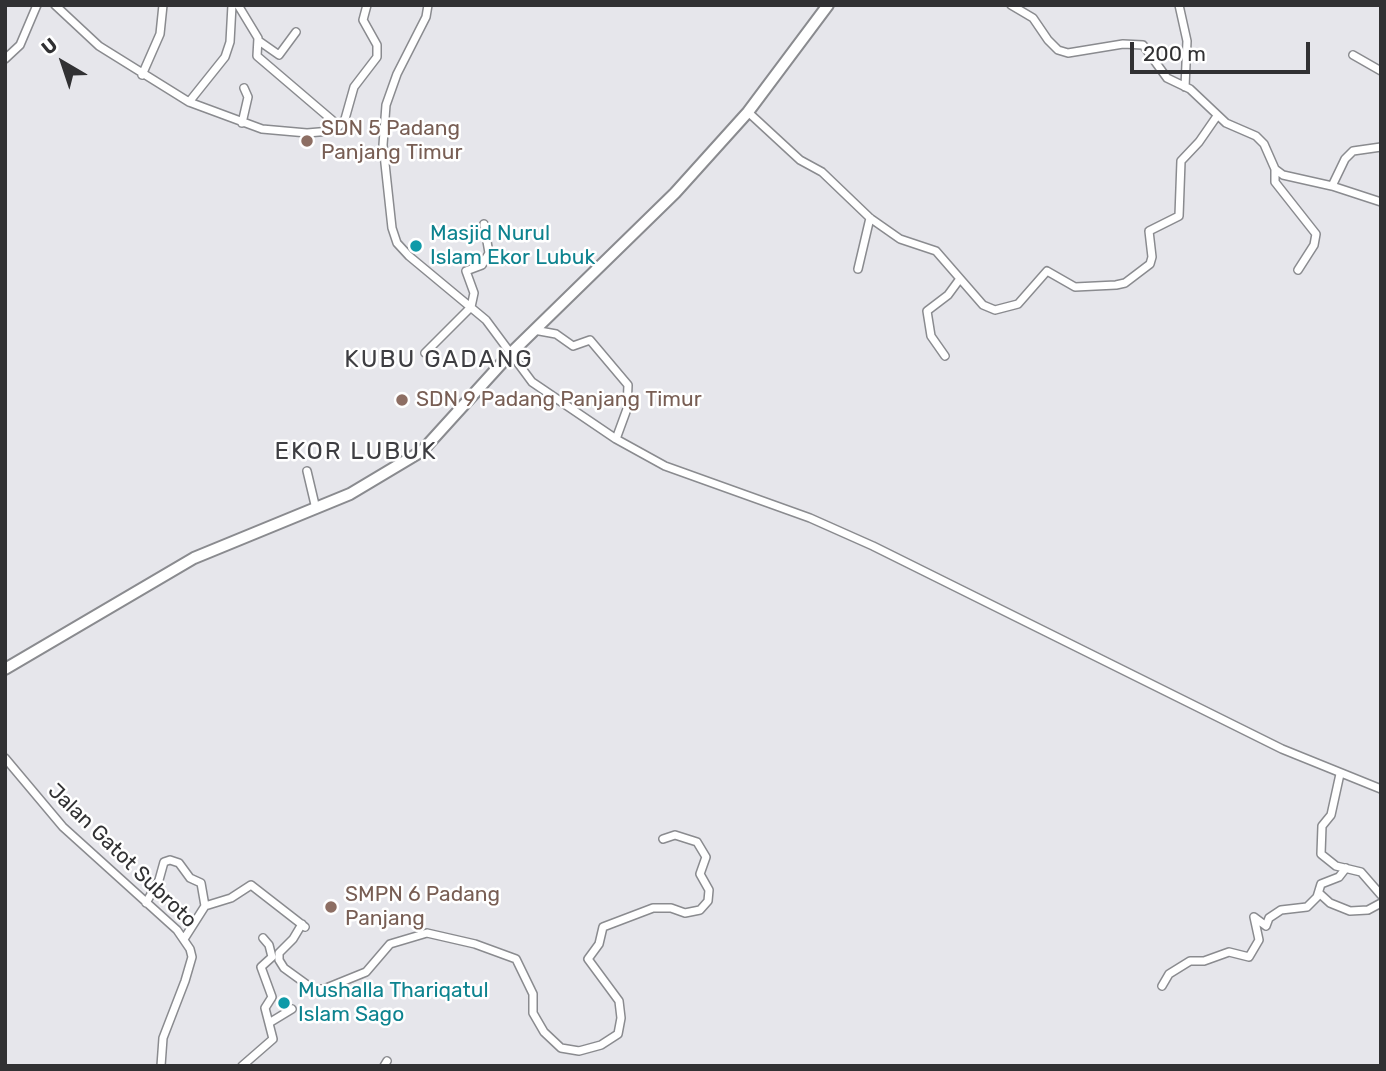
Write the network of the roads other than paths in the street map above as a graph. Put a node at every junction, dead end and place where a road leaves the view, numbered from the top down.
1 (37, 5) edge
2 (55, 5) edge
3 (163, 5) edge
4 (232, 5) edge
5 (238, 5) edge
6 (367, 5) edge
7 (428, 5) edge
8 (828, 5) edge
9 (1011, 5) edge
10 (1179, 5) edge
11 (296, 32) dead end
12 (259, 41) junction
13 (1353, 55) dead end
14 (5, 59) edge
15 (1381, 71) edge
16 (142, 75) junction
17 (1185, 87) junction
18 (244, 88) dead end
19 (189, 102) junction
20 (748, 112) junction
21 (1217, 116) junction
22 (242, 123) junction
23 (339, 126) junction
24 (1381, 147) edge
25 (1275, 169) junction
26 (1332, 186) junction
27 (1381, 202) edge
28 (870, 218) junction
29 (484, 225) dead end
30 (858, 269) dead end
31 (1298, 270) dead end
32 (959, 280) junction
33 (471, 307) junction
34 (534, 330) junction
35 (425, 353) dead end
36 (510, 354) junction
37 (945, 356) dead end
38 (616, 439) junction
39 (307, 471) dead end
40 (316, 509) junction
41 (5, 669) edge
42 (5, 758) edge
43 (1340, 774) junction
44 (1381, 789) edge
45 (663, 839) dead end
46 (1346, 868) junction
47 (1319, 893) junction
48 (1381, 895) edge
49 (146, 903) junction
50 (1381, 903) edge
51 (205, 906) junction
52 (262, 938) dead end
53 (184, 939) junction
54 (1162, 986) dead end
55 (292, 1009) dead end
56 (270, 1023) junction
57 (161, 1066) edge
58 (242, 1066) edge

1 - 14 street
2 - 16 street
3 - 16 street
4 - 19 street
5 - 12 street
6 - 23 street
7 - 33 street
8 - 20 highway
9 - 17 street
10 - 17 street
11 - 12 street
12 - 23 street
13 - 15 street
16 - 19 street
17 - 21 street
18 - 22 street
19 - 22 street
20 - 28 street
20 - 34 highway
21 - 25 street
21 - 32 street
22 - 23 street
24 - 26 street
25 - 26 street
25 - 31 street
26 - 27 street
28 - 30 street
28 - 32 street
29 - 33 street
32 - 37 street
33 - 35 street
33 - 36 street
34 - 36 highway
34 - 38 street
36 - 38 street
36 - 40 highway
38 - 43 street
39 - 40 street
40 - 41 highway
42 - 49 street, Jalan Gatot Subroto
43 - 44 street
43 - 46 street
45 - 51 street
46 - 47 street
46 - 48 street
47 - 50 street
47 - 54 street
49 - 51 street
49 - 53 street, Jalan Gatot Subroto
51 - 53 street
52 - 56 street
53 - 57 street, Jalan Gatot Subroto
55 - 56 street
56 - 58 street

